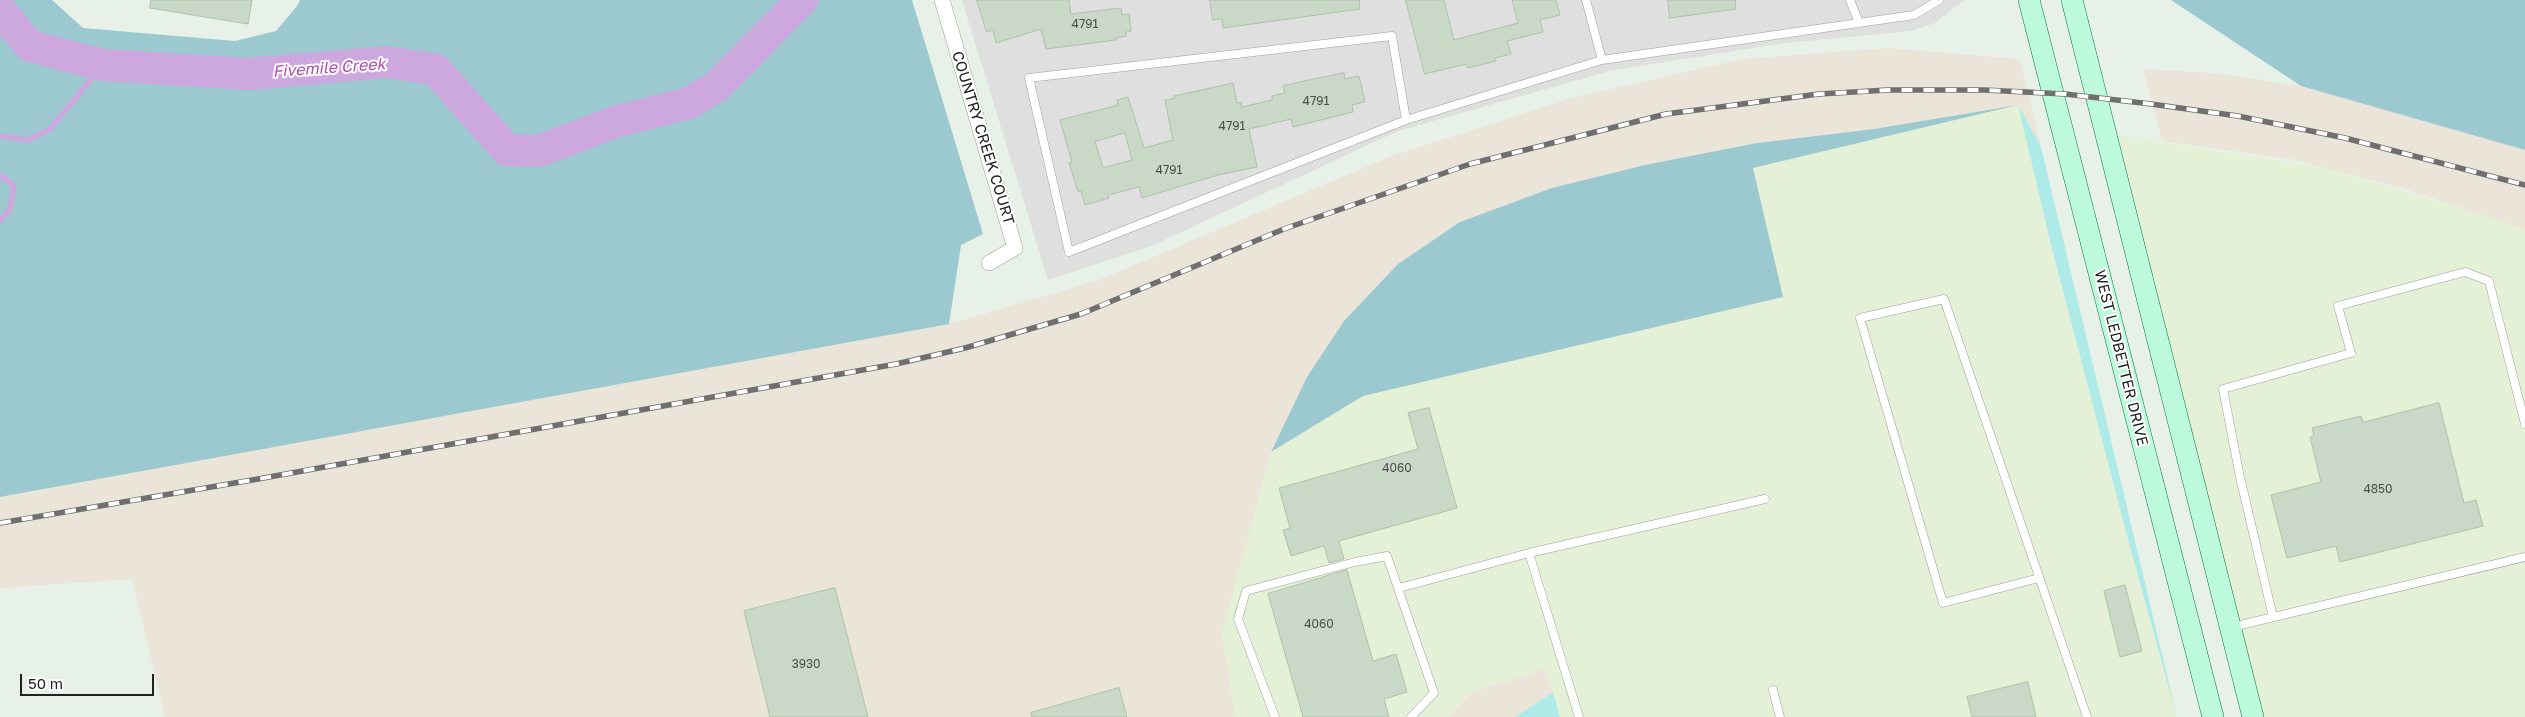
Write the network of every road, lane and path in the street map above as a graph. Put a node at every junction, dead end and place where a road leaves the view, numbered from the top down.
1 (942, 0) edge
2 (1586, 0) edge
3 (1850, 0) edge
4 (1939, 0) edge
5 (2029, 0) edge
6 (2072, 0) edge
7 (1859, 22) junction
8 (1602, 60) junction
9 (1406, 120) junction
10 (989, 263) dead end
11 (2525, 424) edge
12 (1765, 499) dead end
13 (1529, 553) junction
14 (2525, 557) edge
15 (2039, 578) junction
16 (1399, 588) junction
17 (2273, 617) junction
18 (2230, 627) junction
19 (1773, 690) dead end
20 (1275, 717) edge
21 (1411, 717) edge
22 (1579, 717) edge
23 (1780, 717) edge
24 (2087, 717) edge
25 (2213, 717) edge
26 (2253, 717) edge

1 - 10 street, COUNTRY CREEK COURT
2 - 8 lane
3 - 7 lane
4 - 7 lane
5 - 25 main road, WEST LEDBETTER DRIVE
6 - 18 main road
7 - 8 lane
8 - 9 lane
9 - 9 lane
11 - 17 lane
12 - 13 lane
13 - 16 lane
13 - 22 lane
14 - 17 lane
15 - 15 lane
15 - 24 lane
16 - 20 lane
16 - 21 lane
17 - 18 lane
18 - 26 main road
19 - 23 lane

